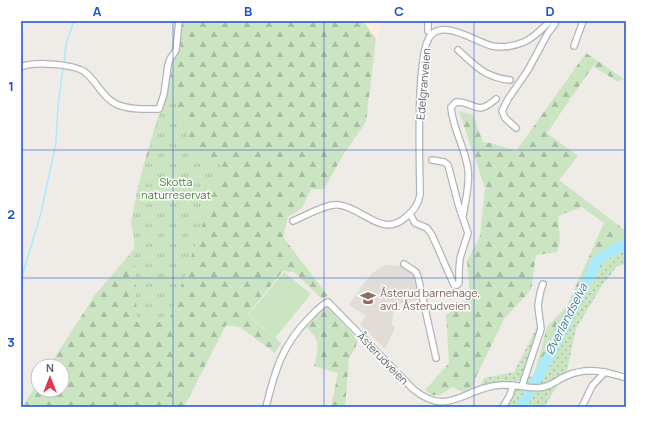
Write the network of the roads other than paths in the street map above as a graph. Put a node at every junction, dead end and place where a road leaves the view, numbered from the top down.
1 (179, 21) edge
2 (428, 21) edge
3 (583, 21) edge
4 (553, 22) edge
5 (428, 31) dead end
6 (574, 46) dead end
7 (458, 50) dead end
8 (21, 67) edge
9 (510, 80) dead end
10 (496, 99) dead end
11 (516, 128) dead end
12 (432, 160) dead end
13 (410, 214) junction
14 (463, 218) junction
15 (293, 221) dead end
16 (404, 264) dead end
17 (543, 284) dead end
18 (436, 358) dead end
19 (605, 372) junction
20 (626, 378) edge
21 (513, 385) junction
22 (522, 386) junction
23 (444, 405) edge
24 (266, 407) edge
25 (503, 407) edge
26 (582, 407) edge

1 - 8 street
2 - 5 street
3 - 6 street
4 - 11 street
4 - 13 street, Edelgranveien
7 - 9 street
10 - 14 street
12 - 14 street
13 - 14 street
13 - 15 street
16 - 18 street
17 - 22 street
19 - 20 street, Åsterudveien
19 - 22 street, Åsterudveien
19 - 26 street
21 - 22 street, Åsterudveien
21 - 23 street, Åsterudveien
21 - 25 street
23 - 24 street, Åsterudveien

